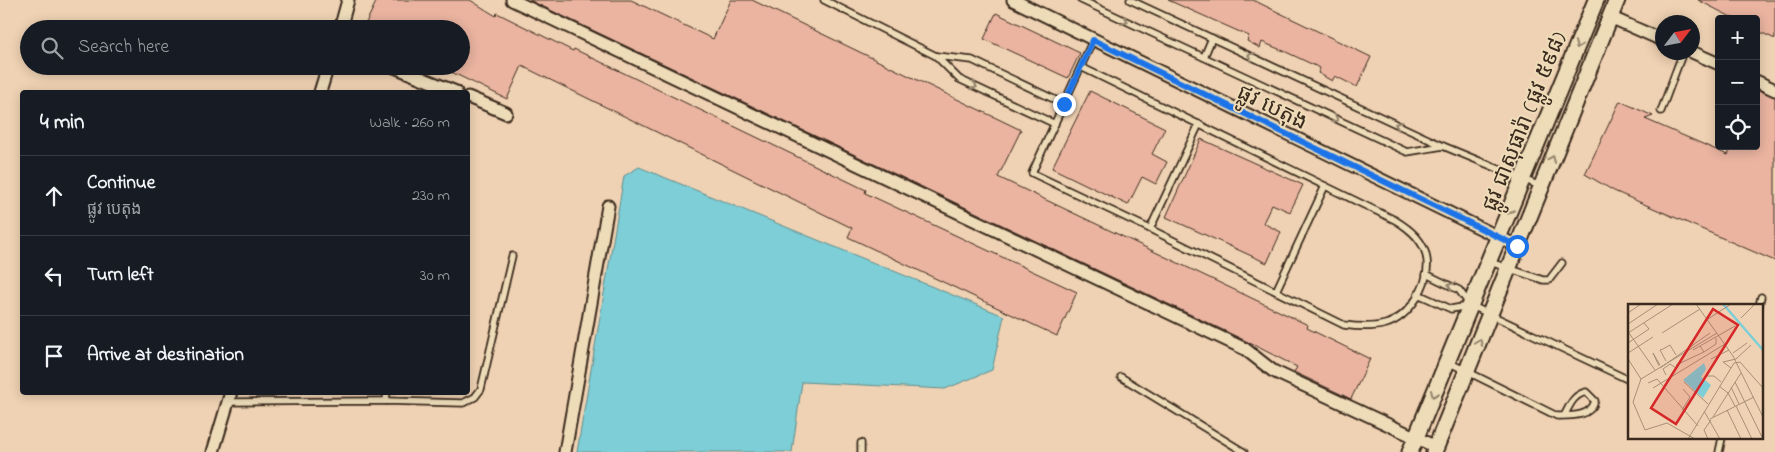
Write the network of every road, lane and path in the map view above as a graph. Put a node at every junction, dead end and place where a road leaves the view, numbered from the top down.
1 (348, 0) edge
2 (512, 0) edge
3 (824, 0) edge
4 (1013, 0) edge
5 (1080, 0) edge
6 (1130, 0) edge
7 (1596, 0) edge
8 (1617, 0) edge
9 (1610, 17) junction
10 (342, 20) edge
11 (1655, 37) edge
12 (1212, 38) junction
13 (1093, 40) junction
14 (936, 56) junction
15 (1700, 56) edge
16 (1204, 58) junction
17 (1680, 60) edge
18 (1715, 62) edge
19 (1081, 67) junction
20 (325, 75) edge
21 (414, 75) edge
22 (1760, 83) edge
23 (321, 90) edge
24 (451, 90) edge
25 (1775, 90) edge
26 (470, 98) edge
27 (1064, 104) junction
28 (1661, 110) dead end
29 (506, 113) dead end
30 (1055, 124) junction
31 (1198, 124) junction
32 (1443, 146) junction
33 (1523, 179) junction
34 (1325, 186) junction
35 (1540, 186) junction
36 (608, 206) dead end
37 (1150, 229) junction
38 (1498, 237) junction
39 (1517, 246) junction
40 (512, 256) dead end
41 (1488, 262) junction
42 (1562, 263) dead end
43 (1508, 270) junction
44 (1426, 274) junction
45 (1276, 291) junction
46 (1418, 294) junction
47 (1761, 297) dead end
48 (1759, 304) edge
49 (1470, 305) junction
50 (1490, 314) junction
51 (1448, 362) junction
52 (1466, 372) junction
53 (1121, 377) dead end
54 (1628, 380) edge
55 (387, 395) edge
56 (229, 397) edge
57 (386, 401) junction
58 (1564, 416) junction
59 (861, 443) dead end
60 (1413, 446) edge
61 (1435, 450) edge
62 (213, 452) edge
63 (564, 452) edge
64 (861, 452) edge
65 (1244, 452) edge

1 - 10 street
2 - 60 street
3 - 14 lane
4 - 13 street, ផ្លូវ បេតុង
5 -> 16 lane
6 - 12 lane
7 -> 33 main road, ផ្លូវ ជាសុផារ៉ា (ផ្លូវ ៥៩៨)
8 - 9 main road, ផ្លូវ ជាសុផារ៉ា (ផ្លូវ ៥៩៨)
9 - 11 street
35 -> 9 main road, ផ្លូវ ជាសុផារ៉ា (ផ្លូវ ៥៩៨)
12 - 16 lane
32 -> 12 lane
13 - 19 lane
13 - 38 street, ផ្លូវ បេតុង
14 - 27 lane
14 -> 30 lane
15 - 18 street
16 -> 32 lane
17 - 28 lane
19 - 27 lane
19 - 31 lane
20 - 23 street
21 - 24 street
22 - 25 street
26 - 29 street
27 - 30 lane
30 - 37 lane
31 - 34 lane
31 - 37 lane
32 - 33 lane
33 - 35 lane
33 -> 38 main road, ផ្លូវ ជាសុផារ៉ា (ផ្លូវ ៥៩៨)
34 - 44 lane
34 - 45 lane
35 - 39 main road, ផ្លូវ ជាសុផារ៉ា (ផ្លូវ ៥៩៨)
36 - 63 street
37 - 45 lane
38 - 39 street, ផ្លូវ បេតុង
38 - 41 main road, ផ្លូវ ជាសុផារ៉ា (ផ្លូវ ៥៩៨)
39 - 43 main road, ផ្លូវ ជាសុផារ៉ា (ផ្លូវ ៥៩៨)
40 - 57 lane
41 - 43 lane
41 - 49 main road, ផ្លូវ ជាសុផារ៉ា (ផ្លូវ ៥៩៨)
42 - 43 lane
43 - 50 main road, ផ្លូវ ជាសុផារ៉ា (ផ្លូវ ៥៩៨)
44 - 46 lane
49 -> 44 lane
45 - 46 lane
46 - 49 lane
47 - 48 lane
49 - 50 lane
49 - 51 main road, ផ្លូវ ជាសុផារ៉ា (ផ្លូវ ៥៩៨)
52 -> 50 main road, ផ្លូវ ជាសុផារ៉ា (ផ្លូវ ៥៩៨)
50 - 54 lane
51 - 52 lane
51 -> 60 main road, ផ្លូវ ជាសុផារ៉ា (ផ្លូវ ៥៩៨)
52 - 58 lane
52 - 61 main road, ផ្លូវ ជាសុផារ៉ា (ផ្លូវ ៥៩៨)
53 - 65 lane
55 - 57 lane
56 - 57 lane
56 - 62 street
58 - 58 lane
59 - 64 lane
60 - 61 street

